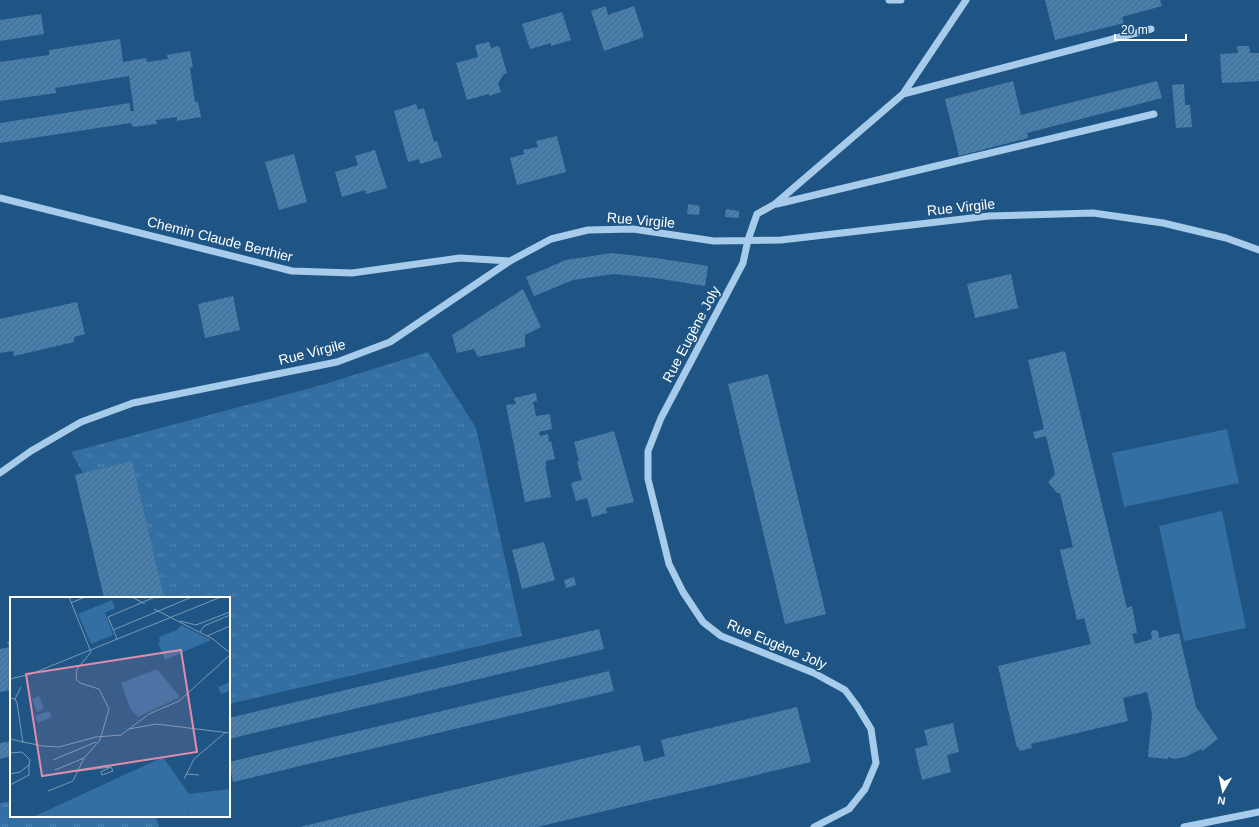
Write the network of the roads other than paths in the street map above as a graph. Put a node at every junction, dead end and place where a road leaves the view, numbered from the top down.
1 (889, 0) edge
2 (901, 0) edge
3 (966, 0) edge
4 (1151, 29) dead end
5 (903, 94) junction
6 (1154, 114) dead end
7 (0, 198) edge
8 (775, 204) junction
9 (748, 240) junction
10 (1259, 250) edge
11 (510, 261) junction
12 (0, 472) edge
13 (1259, 812) edge
14 (814, 827) edge
15 (1184, 827) edge

1 - 2 street
3 - 5 street
4 - 5 street
5 - 8 street
6 - 8 street
7 - 11 street, Chemin Claude Berthier
8 - 9 street, Rue Eugène Joly
9 - 10 street, Rue Virgile
9 - 11 street, Rue Virgile
9 - 14 street, Rue Eugène Joly
11 - 12 street, Rue Virgile
13 - 15 street

